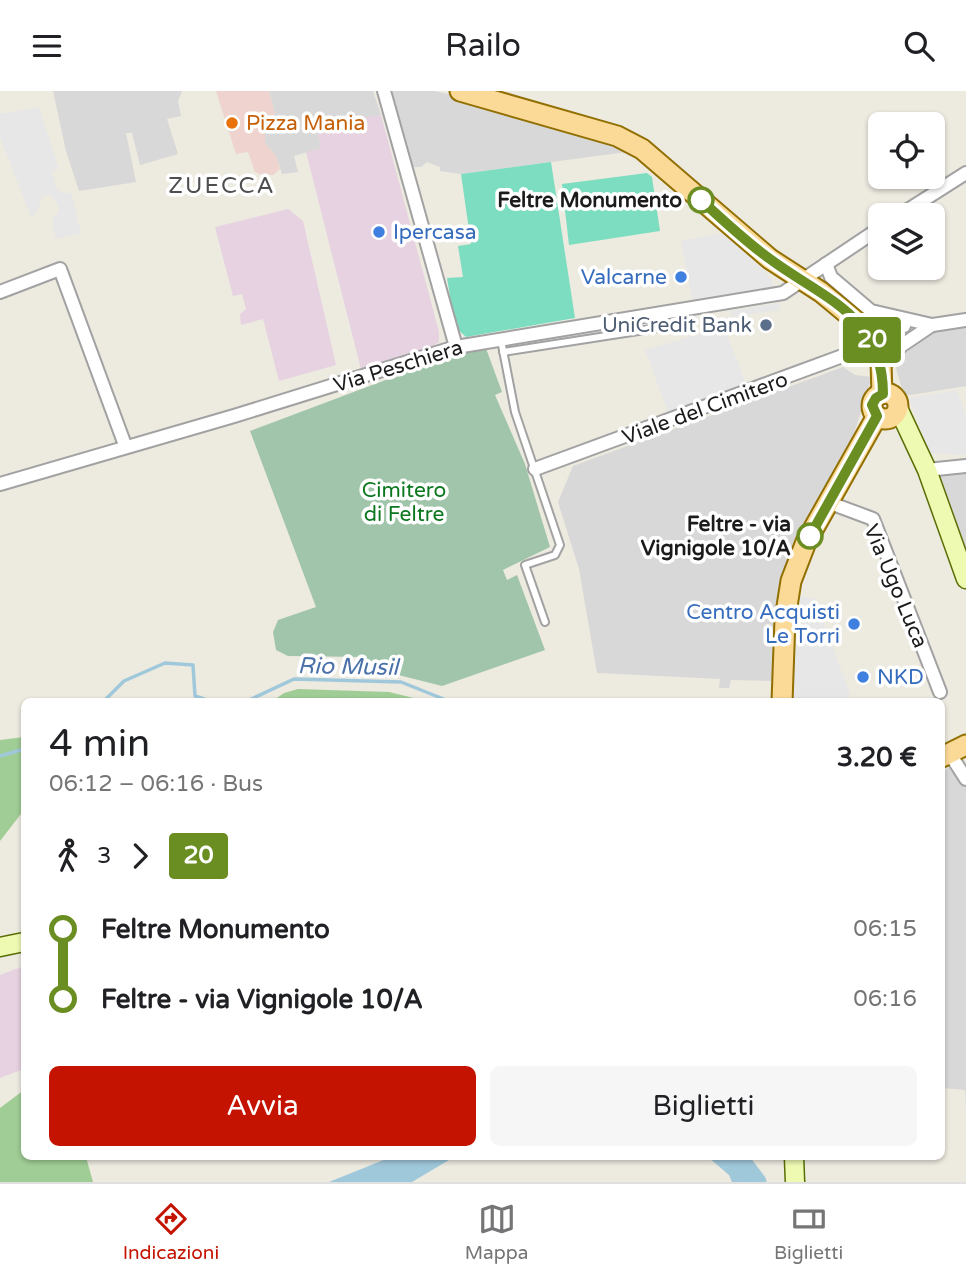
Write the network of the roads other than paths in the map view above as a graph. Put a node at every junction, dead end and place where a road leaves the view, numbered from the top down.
1 (384, 91) edge
2 (460, 91) edge
3 (966, 173) edge
4 (919, 203) edge
5 (868, 236) edge
6 (826, 264) junction
7 (803, 281) junction
8 (0, 292) edge
9 (966, 320) edge
10 (932, 325) junction
11 (862, 326) junction
12 (502, 345) junction
13 (875, 345) junction
14 (456, 347) junction
15 (888, 361) junction
16 (890, 399) junction
17 (125, 445) junction
18 (966, 466) edge
19 (535, 470) junction
20 (928, 470) junction
21 (0, 484) edge
22 (830, 503) junction
23 (966, 579) edge
24 (545, 622) dead end
25 (940, 692) dead end
26 (782, 698) edge
27 (950, 754) edge
28 (966, 779) edge
29 (21, 943) edge
30 (0, 947) edge
31 (794, 1160) edge
32 (795, 1182) edge

1 - 14 street
2 - 7 main road
3 - 4 street
5 - 6 street, Via Peschiera
6 - 7 street, Via Peschiera
6 - 10 street
7 - 11 main road
7 - 12 street, Via Peschiera
8 - 17 street
9 - 10 street
10 - 11 street
10 - 15 street
11 - 13 main road
12 - 14 street, Via Peschiera
12 - 19 lane
13 - 15 main road
13 - 16 main road
13 - 19 street, Viale del Cimitero
14 - 17 street, Via Peschiera
15 - 16 main road
16 - 20 street
16 - 22 main road
17 - 21 street, Via Peschiera
18 - 20 street
19 - 24 lane
20 - 23 street
22 - 25 street, Via Ugo Luca
22 - 26 main road
27 - 28 street
29 - 30 street
31 - 32 street

